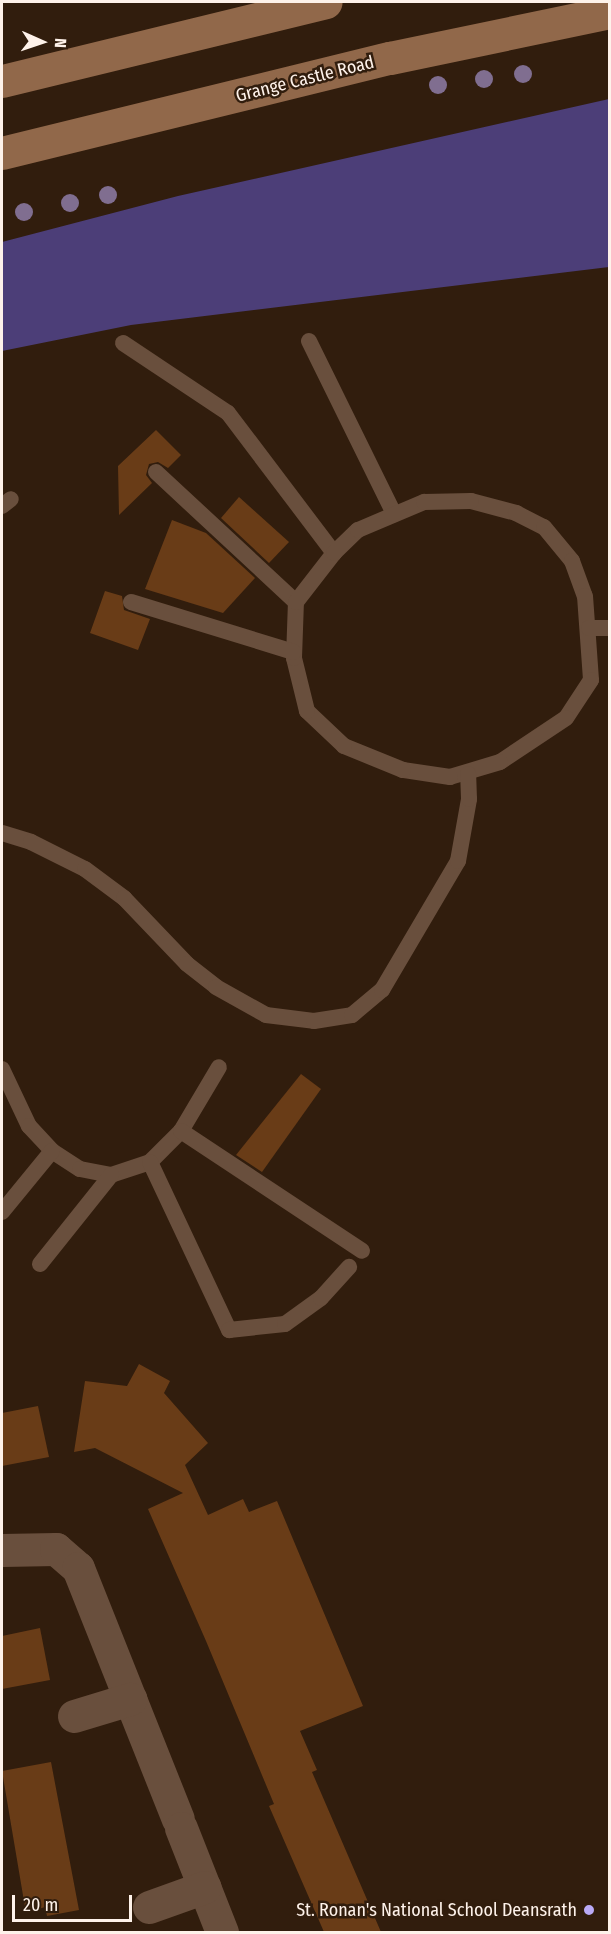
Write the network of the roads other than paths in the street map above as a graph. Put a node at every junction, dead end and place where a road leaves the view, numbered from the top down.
1 (324, 2) edge
2 (609, 12) edge
3 (2, 81) edge
4 (2, 153) edge
5 (309, 341) dead end
6 (123, 343) dead end
7 (156, 472) dead end
8 (394, 514) junction
9 (334, 553) junction
10 (131, 602) dead end
11 (296, 602) junction
12 (589, 627) junction
13 (609, 628) edge
14 (294, 652) junction
15 (468, 774) junction
16 (2, 833) edge
17 (219, 1067) dead end
18 (2, 1072) edge
19 (181, 1131) junction
20 (52, 1150) junction
21 (150, 1162) junction
22 (111, 1175) junction
23 (2, 1212) edge
24 (362, 1251) dead end
25 (40, 1264) dead end
26 (349, 1267) dead end
27 (2, 1550) edge
28 (130, 1699) junction
29 (74, 1716) dead end
30 (205, 1887) junction
31 (149, 1907) dead end
32 (222, 1932) edge

1 - 3 main road
2 - 4 main road, Grange Castle Road
5 - 8 lane
6 - 9 lane
7 - 11 lane
8 - 9 lane
8 - 12 lane
9 - 11 lane
10 - 14 lane
11 - 14 lane
12 - 13 lane
12 - 15 lane
14 - 15 lane
15 - 16 lane
17 - 19 lane
18 - 20 lane
19 - 21 lane
19 - 24 lane
20 - 22 lane
20 - 23 lane
21 - 22 lane
21 - 26 lane
22 - 25 lane
27 - 28 street
28 - 29 street
28 - 30 street
30 - 31 street
30 - 32 street

